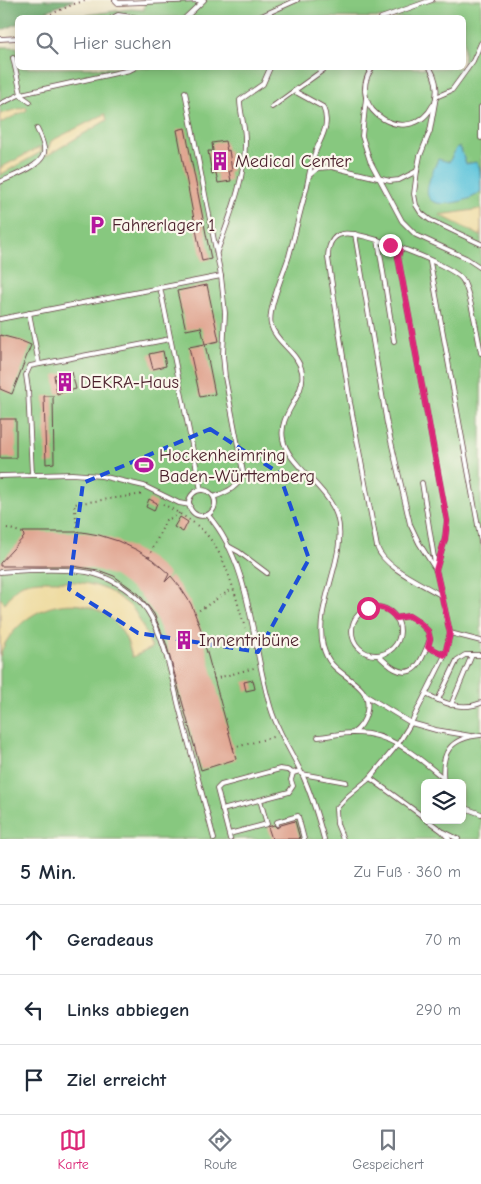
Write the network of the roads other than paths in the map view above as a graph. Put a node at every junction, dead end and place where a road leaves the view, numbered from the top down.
1 (115, 0) edge
2 (203, 0) edge
3 (297, 0) edge
4 (432, 0) edge
5 (189, 15) edge
6 (264, 15) edge
7 (390, 15) edge
8 (15, 38) edge
9 (0, 39) edge
10 (481, 43) edge
11 (13, 58) dead end
12 (15, 67) edge
13 (16, 70) edge
14 (130, 70) edge
15 (269, 70) edge
16 (323, 70) edge
17 (371, 70) edge
18 (431, 70) edge
19 (294, 91) junction
20 (185, 92) dead end
21 (21, 95) junction
22 (436, 97) junction
23 (366, 98) junction
24 (30, 102) dead end
25 (0, 104) edge
26 (272, 107) dead end
27 (481, 107) edge
28 (38, 129) dead end
29 (481, 138) edge
30 (417, 171) junction
31 (309, 176) junction
32 (379, 180) junction
33 (0, 182) edge
34 (355, 234) junction
35 (378, 240) junction
36 (481, 244) edge
37 (400, 249) junction
38 (216, 254) junction
39 (430, 262) junction
40 (481, 268) edge
41 (220, 276) junction
42 (160, 287) junction
43 (29, 313) junction
44 (0, 319) edge
45 (170, 339) junction
46 (394, 341) dead end
47 (481, 353) edge
48 (39, 364) junction
49 (32, 475) junction
50 (0, 476) edge
51 (422, 483) dead end
52 (201, 490) junction
53 (214, 497) junction
54 (190, 505) junction
55 (208, 515) junction
56 (481, 542) edge
57 (228, 546) junction
58 (436, 570) junction
59 (0, 572) edge
60 (267, 573) dead end
61 (442, 596) junction
62 (396, 618) junction
63 (450, 633) junction
64 (481, 641) edge
65 (428, 647) junction
66 (378, 655) junction
67 (445, 655) junction
68 (472, 655) junction
69 (481, 655) edge
70 (426, 694) junction
71 (365, 695) junction
72 (438, 700) junction
73 (481, 703) edge
74 (451, 705) junction
75 (411, 723) junction
76 (352, 732) junction
77 (481, 735) edge
78 (471, 736) junction
79 (318, 737) dead end
80 (398, 744) junction
81 (293, 773) junction
82 (301, 773) junction
83 (370, 778) junction
84 (442, 779) edge
85 (444, 779) edge
86 (346, 782) dead end
87 (260, 800) junction
88 (466, 808) edge
89 (222, 810) junction
90 (481, 814) edge
91 (421, 815) edge
92 (278, 824) dead end
93 (433, 824) edge
94 (442, 831) junction
95 (229, 834) junction
96 (214, 839) edge
97 (230, 839) edge
98 (304, 839) edge
99 (324, 839) edge
100 (343, 839) edge
101 (448, 839) edge
102 (458, 839) edge

1 - 2 lane
2 - 5 lane
3 - 6 lane
4 - 7 lane
8 - 9 lane
10 - 22 lane
11 - 12 lane
13 - 21 lane
14 - 21 lane
15 - 38 lane
16 - 19 lane
17 - 23 lane
18 - 22 lane
19 - 26 lane
19 - 31 lane
20 - 38 lane
21 - 24 lane
21 - 25 lane
22 - 23 lane
22 - 30 lane
23 - 32 lane
27 - 29 lane
28 - 33 lane
30 - 32 lane
30 - 36 lane
31 - 32 lane
31 - 71 lane
32 - 40 lane
34 - 35 lane
34 - 58 lane
34 - 61 lane
35 - 37 lane
35 - 46 lane
37 - 39 lane
37 - 58 lane
38 - 41 lane
39 - 47 lane
39 - 56 lane
41 - 42 lane
41 - 53 lane
42 - 43 lane
42 - 45 lane
43 - 44 lane
43 - 48 lane
45 - 48 lane
45 - 52 lane
48 - 49 lane
49 - 50 lane
49 - 54 lane
51 - 58 lane
52 - 53 lane
52 - 54 lane
53 - 55 lane
54 - 55 lane
55 - 57 lane
57 - 60 lane
57 - 82 lane
58 - 61 lane
59 - 96 lane
61 - 63 lane
62 - 65 lane
62 - 66 lane
62 - 66 lane
63 - 64 lane
63 - 67 lane
65 - 66 lane
65 - 67 lane
67 - 70 lane
68 - 69 lane
68 - 72 lane
68 - 74 lane
70 - 72 lane
70 - 75 lane
71 - 75 lane
71 - 76 lane
72 - 74 lane
73 - 74 lane
75 - 78 lane
75 - 80 lane
76 - 79 lane
76 - 80 lane
77 - 78 lane
78 - 85 lane
80 - 83 lane
80 - 84 lane
81 - 82 lane
81 - 87 lane
81 - 89 lane
82 - 86 lane
82 - 99 lane
83 - 91 lane
83 - 100 lane
87 - 89 lane
87 - 95 lane
88 - 90 lane
89 - 95 lane
92 - 98 lane
93 - 94 lane
94 - 101 lane
94 - 102 lane
95 - 97 lane

